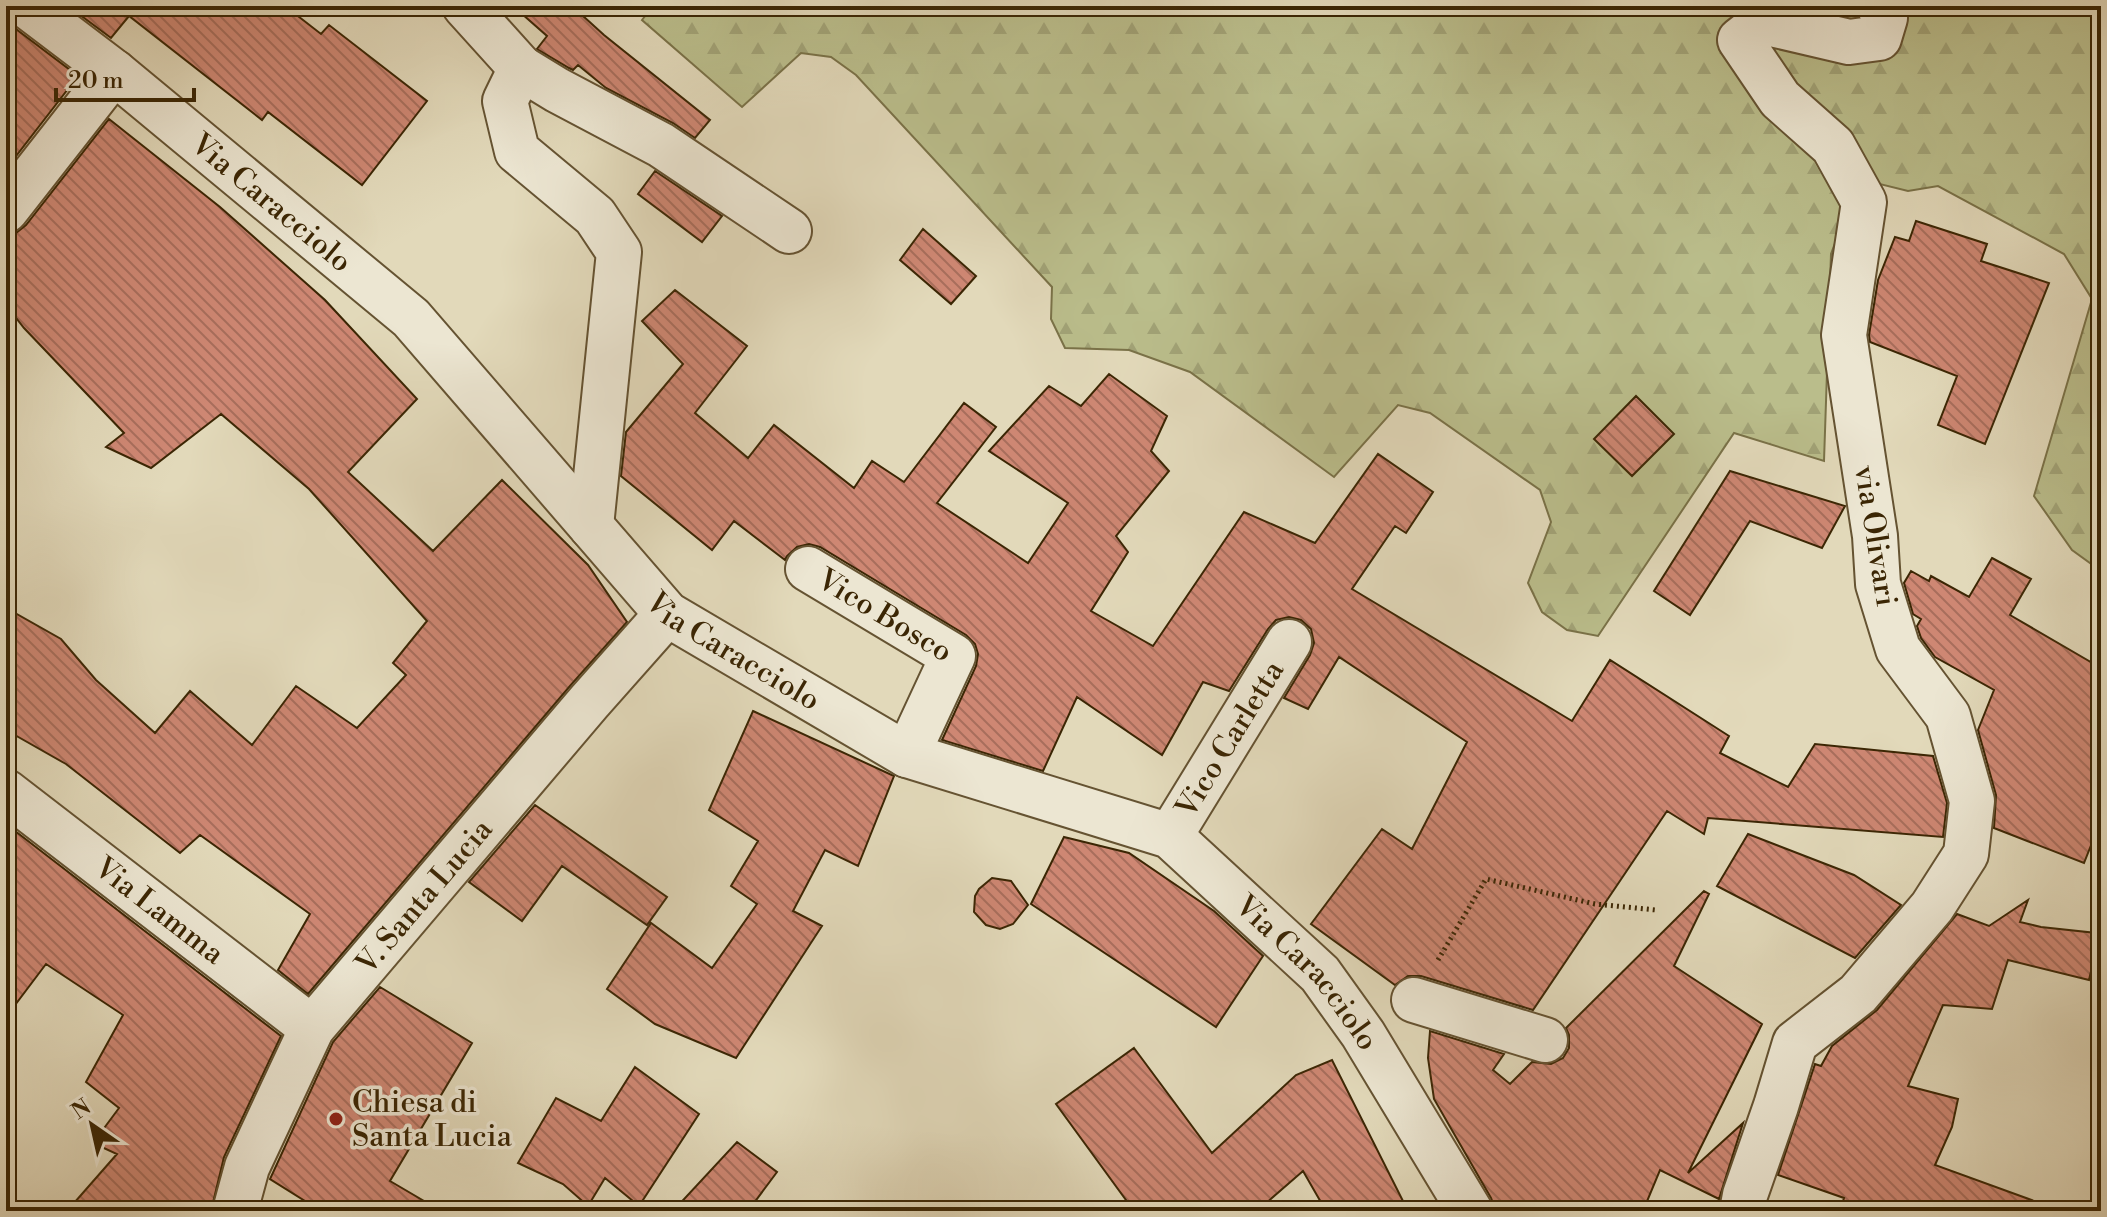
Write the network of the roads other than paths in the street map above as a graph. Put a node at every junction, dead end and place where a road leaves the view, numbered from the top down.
1 (27, 6) edge
2 (465, 6) edge
3 (1879, 6) edge
4 (521, 68) junction
5 (114, 72) junction
6 (6, 210) edge
7 (789, 231) dead end
8 (591, 526) junction
9 (808, 569) dead end
10 (667, 614) junction
11 (1289, 642) dead end
12 (907, 755) junction
13 (6, 792) edge
14 (1170, 836) junction
15 (1414, 1000) road end
16 (312, 1028) junction
17 (1545, 1040) dead end
18 (245, 1205) edge
19 (1470, 1211) edge
20 (1742, 1211) edge

1 - 5 street, Via Caracciolo
2 - 4 street
3 - 20 street, via Olivari
4 - 7 street
4 - 8 street
5 - 6 street
5 - 8 street, Via Caracciolo
8 - 10 street, Via Caracciolo
9 - 12 street, Vico Bosco
10 - 12 street, Via Caracciolo
10 - 16 street, V. Santa Lucia
11 - 14 street, Vico Carletta
12 - 14 street, Via Caracciolo
13 - 16 street, Via Lamma
14 - 19 street, Via Caracciolo
15 - 17 street
16 - 18 street, V. Santa Lucia

